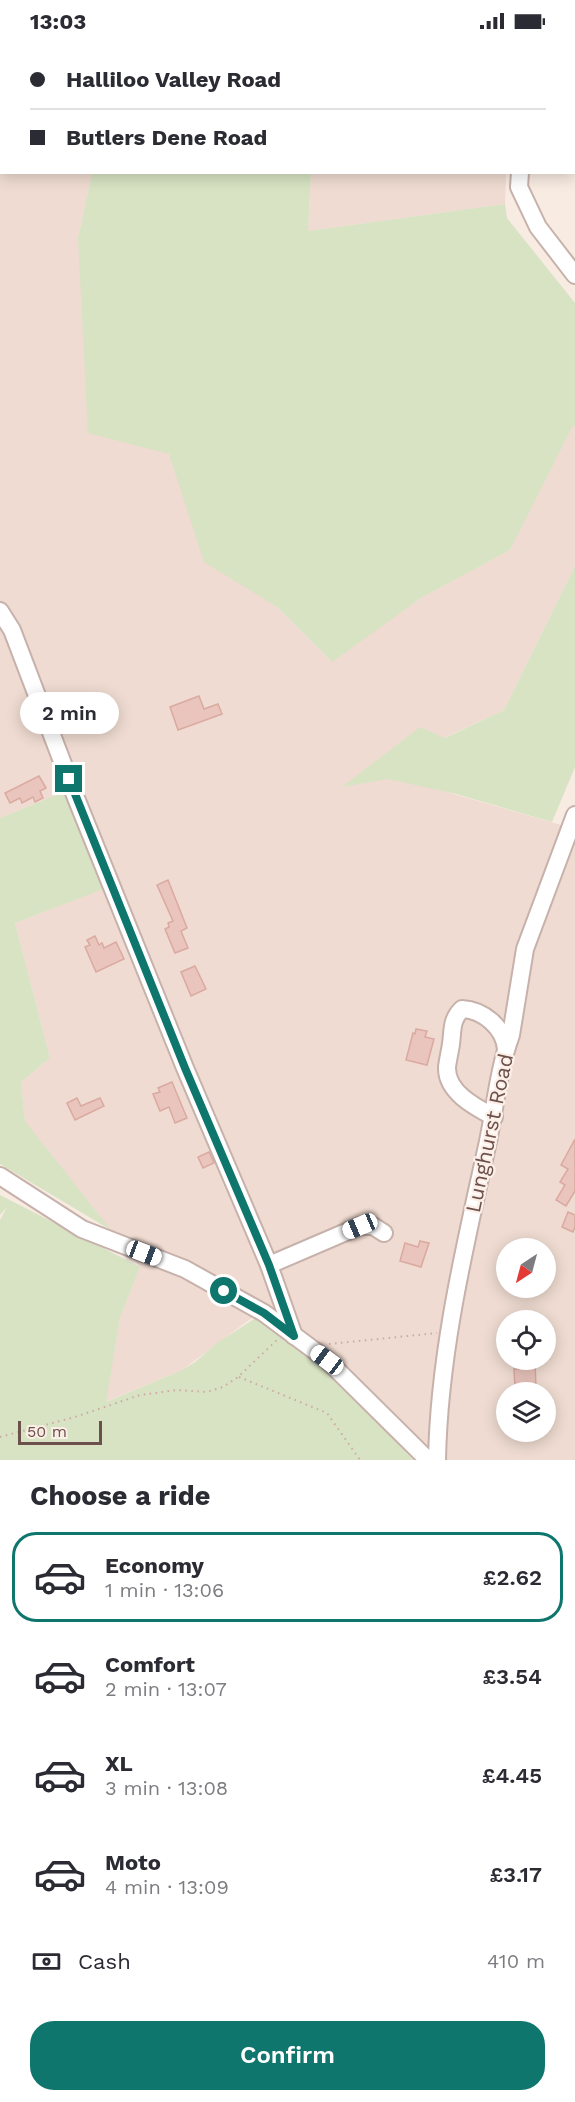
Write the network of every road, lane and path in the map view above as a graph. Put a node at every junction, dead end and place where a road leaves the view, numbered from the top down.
1 (520, 174) edge
2 (575, 275) edge
3 (0, 611) edge
4 (575, 815) edge
5 (506, 1049) junction
6 (494, 1117) junction
7 (0, 1176) edge
8 (384, 1233) dead end
9 (269, 1265) junction
10 (449, 1332) junction
11 (291, 1333) junction
12 (308, 1346) junction
13 (238, 1377) junction
14 (0, 1437) edge
15 (360, 1460) edge
16 (428, 1460) edge
17 (437, 1460) edge

1 - 2 street
3 - 9 street
4 - 5 street, Lunghurst Road
5 - 6 street, Lunghurst Road
5 - 6 street
6 - 10 street, Lunghurst Road
7 - 11 street
8 - 9 street
9 - 11 street
10 - 12 path
10 - 17 street, Lunghurst Road
11 - 12 street
11 - 13 path
12 - 16 street
13 - 14 path
13 - 15 path

